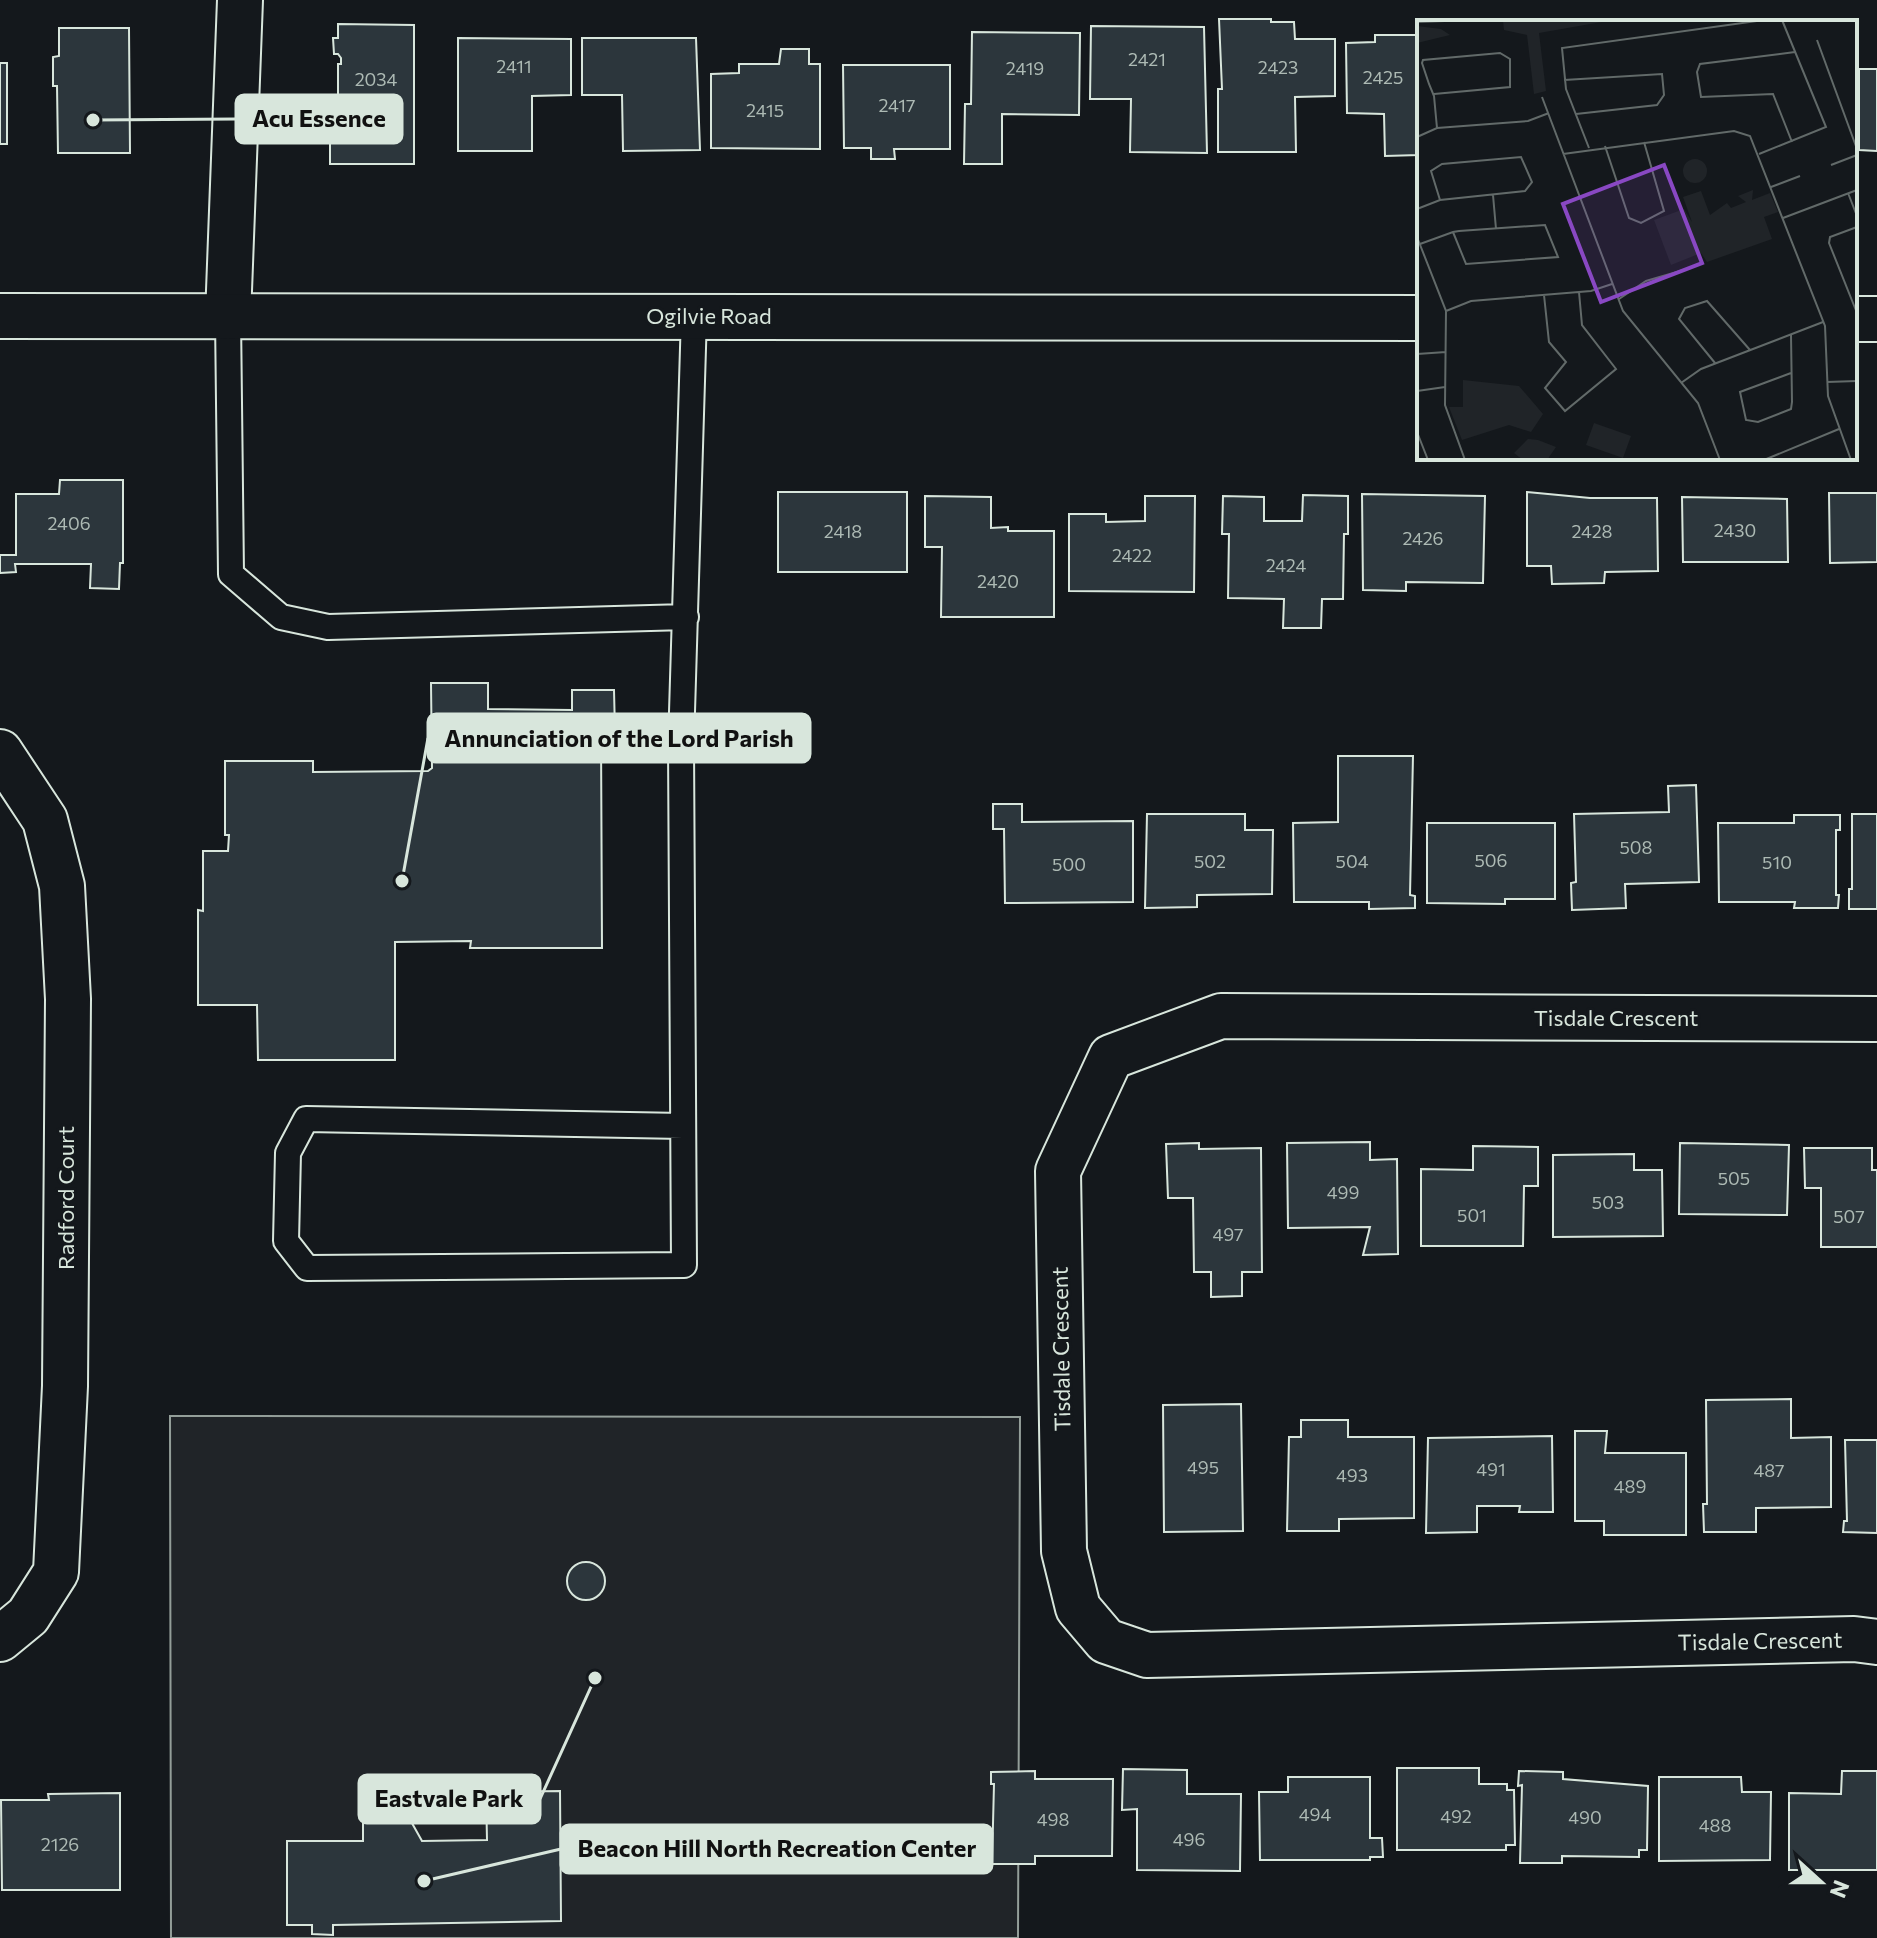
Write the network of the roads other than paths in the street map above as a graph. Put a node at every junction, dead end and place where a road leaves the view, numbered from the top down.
1 (240, 0) edge
2 (694, 315) junction
3 (0, 316) edge
4 (228, 317) junction
5 (1417, 318) edge
6 (686, 617) junction
7 (0, 752) edge
8 (1877, 1019) edge
9 (683, 1126) junction
10 (0, 1639) edge
11 (1877, 1642) edge

1 - 4 street
2 - 4 street, Ogilvie Road
2 - 5 street, Ogilvie Road
2 - 6 lane
3 - 4 street, Ogilvie Road
4 - 6 lane
6 - 9 lane
7 - 10 street, Radford Court
8 - 11 street, Tisdale Crescent
9 - 9 lane

